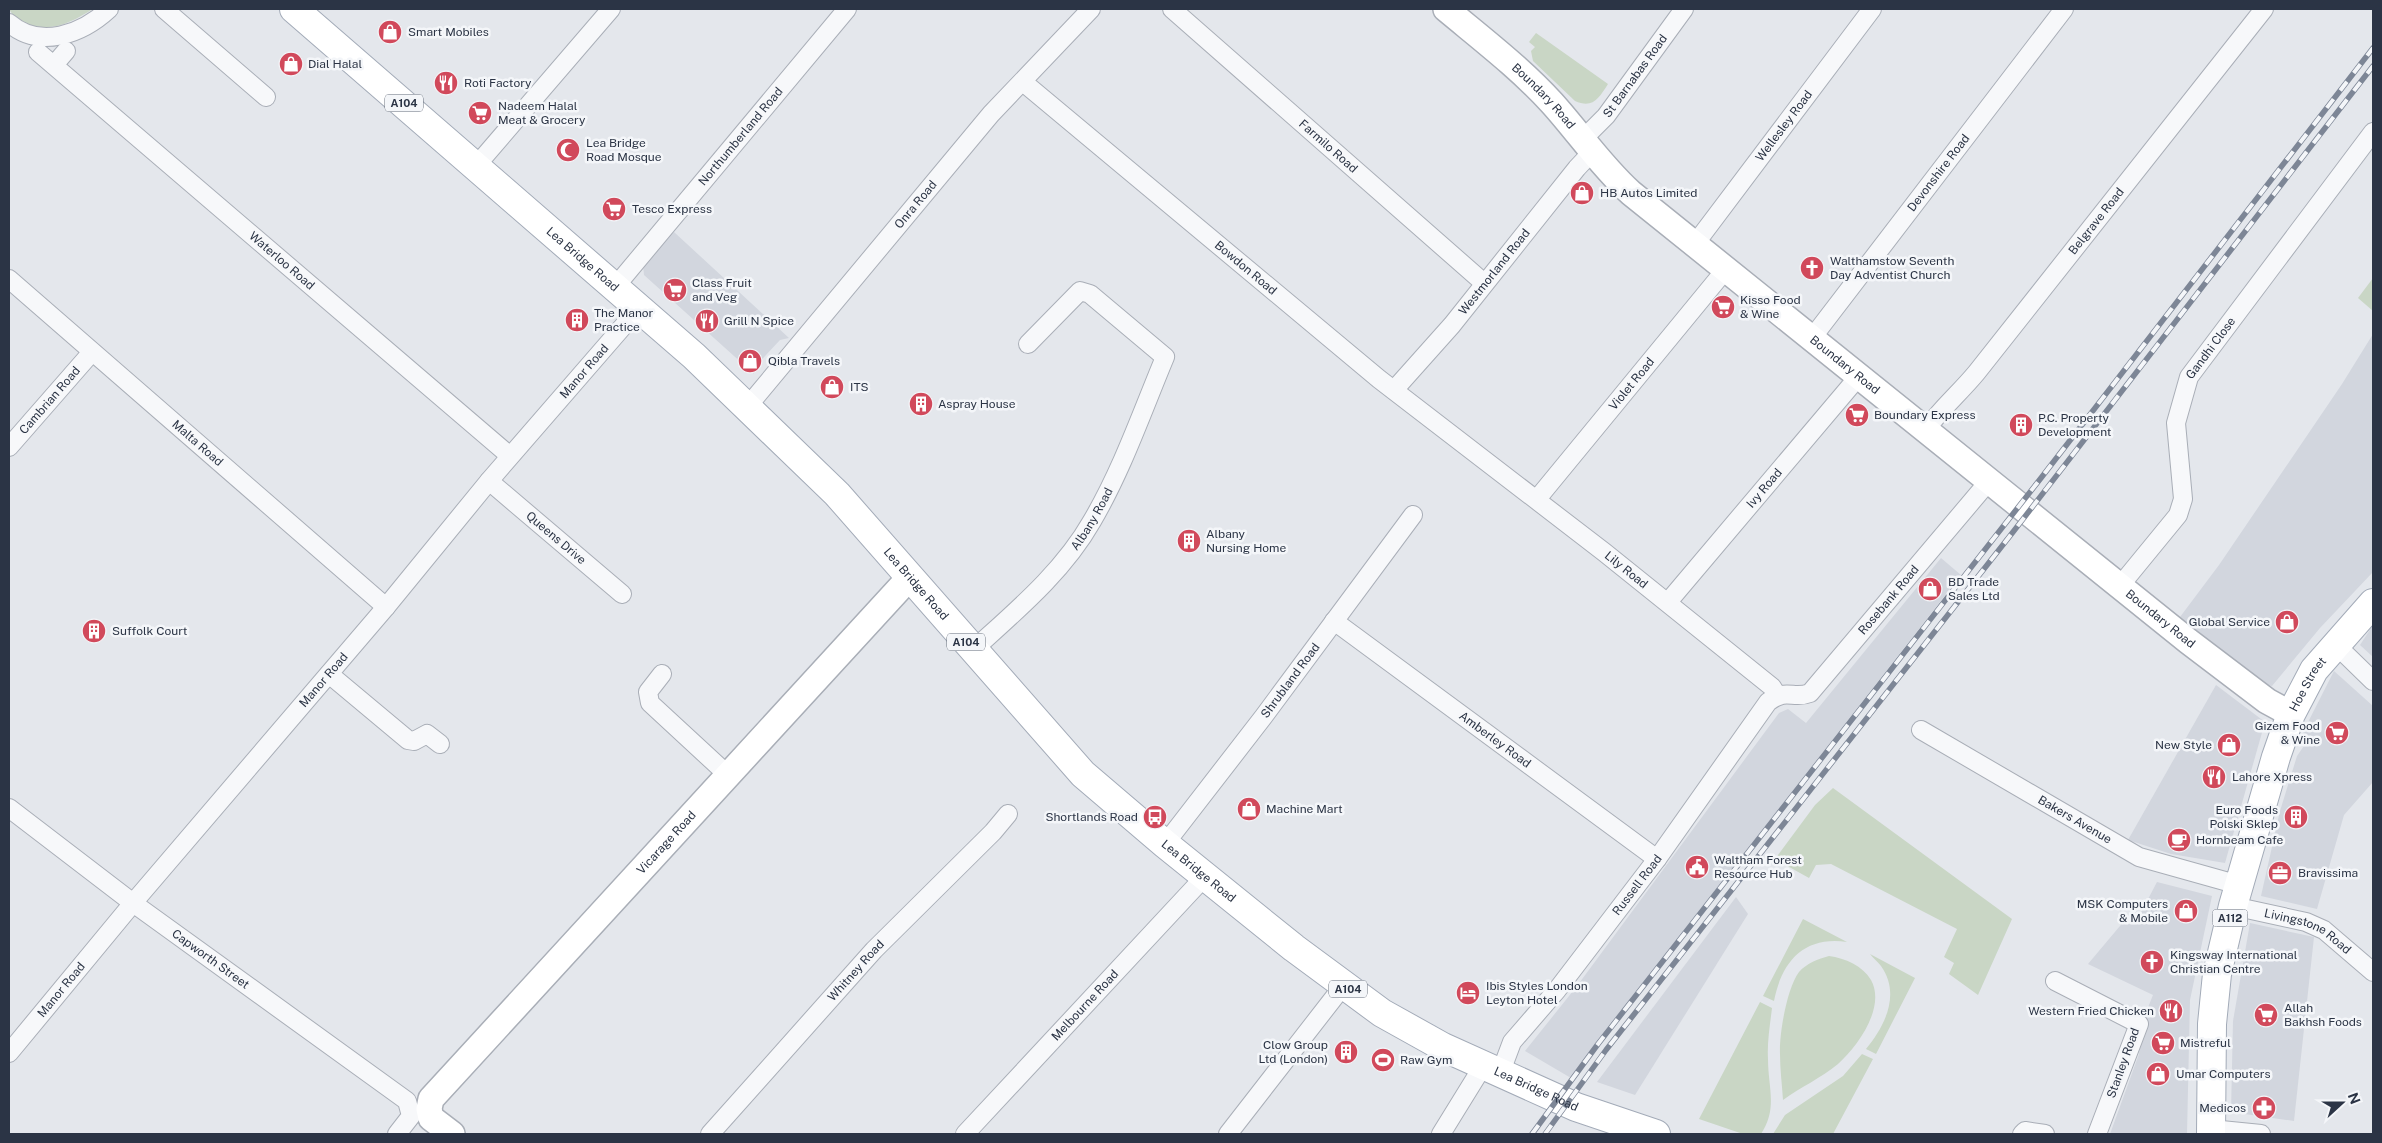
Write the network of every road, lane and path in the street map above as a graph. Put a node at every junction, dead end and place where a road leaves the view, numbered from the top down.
1 (109, 9) edge
2 (164, 9) edge
3 (294, 9) edge
4 (611, 9) edge
5 (847, 9) edge
6 (1091, 9) edge
7 (1172, 9) edge
8 (1446, 9) edge
9 (1684, 9) edge
10 (1872, 9) edge
11 (2064, 9) edge
12 (2264, 9) edge
13 (9, 23) edge
14 (66, 51) dead end
15 (38, 52) dead end
16 (54, 65) junction
17 (1023, 82) junction
18 (266, 97) dead end
19 (2373, 132) edge
20 (1588, 145) junction
21 (476, 166) junction
22 (1695, 244) junction
23 (1726, 269) junction
24 (9, 279) edge
25 (1484, 283) junction
26 (615, 287) junction
27 (639, 308) junction
28 (1812, 338) junction
29 (1028, 344) dead end
30 (92, 352) junction
31 (1859, 376) junction
32 (1394, 390) junction
33 (748, 406) junction
34 (1925, 431) junction
35 (9, 447) edge
36 (1472, 449) joint
37 (510, 456) junction
38 (489, 481) junction
39 (1989, 481) junction
40 (1537, 499) junction
41 (1414, 515) dead end
42 (910, 577) junction
43 (2119, 586) junction
44 (622, 594) dead end
45 (1668, 602) junction
46 (2373, 603) edge
47 (386, 607) junction
48 (1334, 621) junction
49 (2335, 644) junction
50 (974, 650) junction
51 (329, 674) junction
52 (662, 674) dead end
53 (2373, 681) edge
54 (1778, 695) junction
55 (2291, 714) junction
56 (1921, 730) dead end
57 (440, 744) dead end
58 (729, 776) junction
59 (9, 808) edge
60 (1008, 814) dead end
61 (1165, 844) junction
62 (1657, 859) junction
63 (1204, 874) junction
64 (2236, 896) junction
65 (133, 903) junction
66 (2373, 972) edge
67 (2055, 981) dead end
68 (1343, 986) junction
69 (9, 1053) edge
70 (1492, 1070) junction
71 (420, 1111) junction
72 (1640, 1132) edge
73 (2211, 1132) edge
74 (397, 1134) edge
75 (452, 1134) edge
76 (710, 1134) edge
77 (965, 1134) edge
78 (1228, 1134) edge
79 (1441, 1134) edge
80 (2022, 1134) edge
81 (2045, 1134) edge
82 (2097, 1134) edge
83 (2261, 1134) edge

1 - 13 street
2 - 18 street
3 - 21 main road, Lea Bridge Road / A104
4 - 21 street
5 - 26 street, Northumberland Road
6 - 17 street, Onra Road
7 - 25 street, Farmilo Road
8 - 20 street, Boundary Road
9 - 20 street, St Barnabas Road
10 - 22 street, Wellesley Road
11 - 28 street, Devonshire Road
12 - 34 street, Belgrave Road
14 - 16 street
15 - 16 street, Waterloo Road
16 - 37 street, Waterloo Road
17 - 32 street, Bowdon Road
17 - 33 street, Onra Road
19 - 43 street, Gandhi Close
20 - 22 street, Boundary Road
20 - 25 street, Westmorland Road
21 - 26 main road, Lea Bridge Road / A104
22 - 23 street, Boundary Road
23 - 28 street, Boundary Road
23 - 40 street, Violet Road
24 - 30 street, Malta Road
25 - 32 street, Westmorland Road
26 - 27 main road, Lea Bridge Road / A104
27 - 33 main road, Lea Bridge Road / A104
27 - 37 street, Manor Road
28 - 31 street, Boundary Road
29 - 50 street, Albany Road
30 - 35 street, Cambrian Road
30 - 47 street, Malta Road
31 - 34 street, Boundary Road
31 - 45 street, Ivy Road
32 - 36 street, Bowdon Road
33 - 42 main road, Lea Bridge Road / A104
34 - 39 street, Boundary Road
36 - 40 street, Lily Road
37 - 38 street, Manor Road
38 - 44 street, Queens Drive
38 - 47 street, Manor Road
39 - 43 street, Boundary Road
39 - 54 street, Rosebank Road
40 - 45 street, Lily Road
41 - 48 street, Shrubland Road
42 - 50 main road, Lea Bridge Road / A104
42 - 58 street, Vicarage Road
43 - 55 street, Boundary Road
45 - 54 street, Lily Road
46 - 49 main road, Hoe Street / A112
47 - 51 street, Manor Road
48 - 61 street, Shrubland Road
48 - 62 street, Amberley Road
49 - 53 street
49 - 55 main road, Hoe Street / A112
50 - 61 main road, Lea Bridge Road / A104
51 - 57 street
51 - 65 street, Manor Road
52 - 58 street
54 - 62 street, Russell Road
55 - 64 main road, Hoe Street / A112
56 - 64 street, Bakers Avenue
58 - 71 street, Vicarage Road
59 - 65 street, Capworth Street
60 - 76 street, Whitney Road
61 - 63 main road, Lea Bridge Road / A104
62 - 70 street, Russell Road
63 - 68 main road, Lea Bridge Road / A104
63 - 77 street, Melbourne Road
64 - 66 street, Livingstone Road
64 - 73 main road, Hoe Street / A112
65 - 69 street, Manor Road
65 - 71 street, Capworth Street
67 - 82 street, Stanley Road
68 - 70 main road, Lea Bridge Road / A104
68 - 78 street
70 - 72 main road, Lea Bridge Road / A104
70 - 79 street, Russell Road
71 - 74 street, Vicarage Road
71 - 75 street, Capworth Street
73 - 83 street
80 - 81 street

